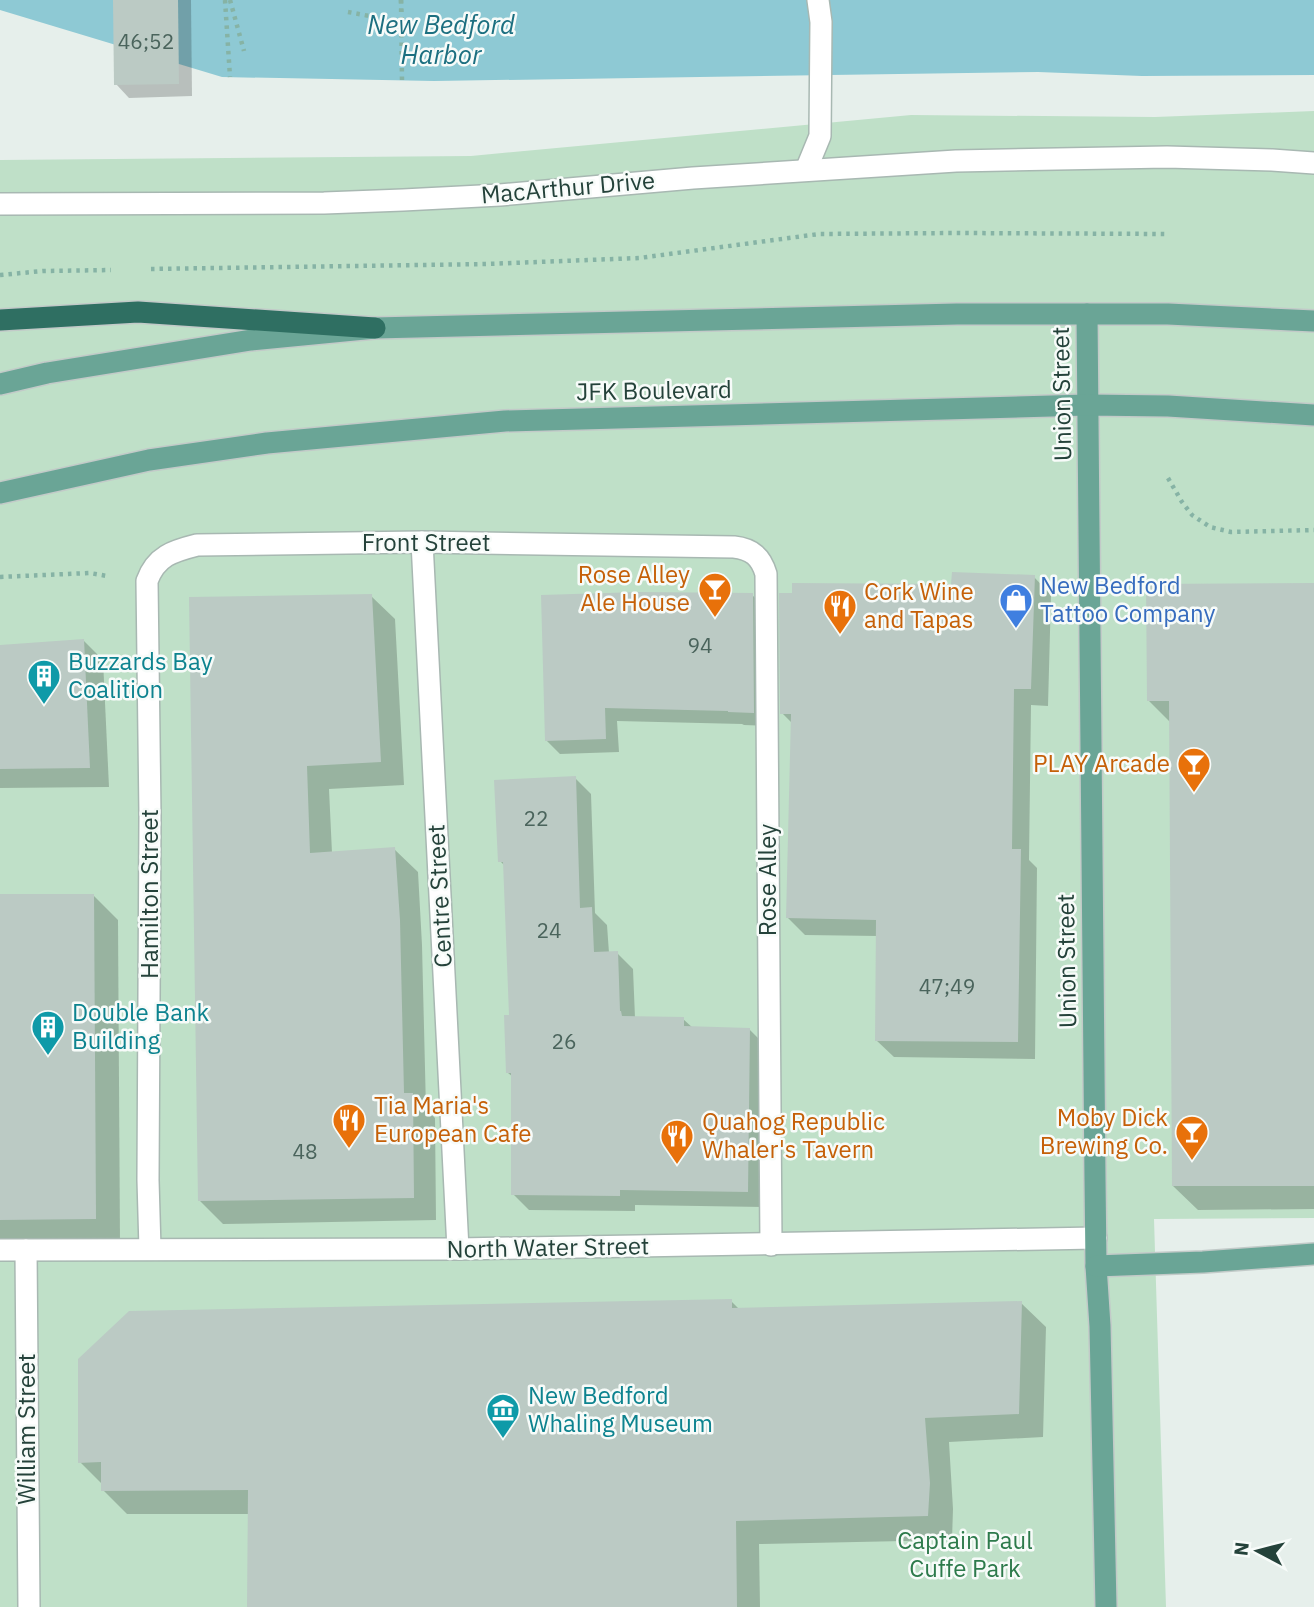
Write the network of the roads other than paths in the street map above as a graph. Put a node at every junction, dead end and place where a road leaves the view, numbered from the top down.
1 (818, 0) edge
2 (1314, 163) edge
3 (806, 170) junction
4 (0, 204) edge
5 (1087, 314) junction
6 (0, 320) edge
7 (1314, 321) edge
8 (375, 328) junction
9 (0, 384) edge
10 (1087, 405) junction
11 (1314, 415) edge
12 (0, 493) edge
13 (422, 542) junction
14 (722, 547) joint
15 (147, 581) joint
16 (1096, 1238) junction
17 (771, 1245) junction
18 (0, 1250) edge
19 (26, 1250) junction
20 (149, 1250) junction
21 (458, 1250) junction
22 (1314, 1254) edge
23 (1096, 1266) junction
24 (29, 1607) edge
25 (1106, 1607) edge

1 - 3 street
2 - 3 street, MacArthur Drive
3 - 4 street, MacArthur Drive
5 - 7 main road
5 - 8 main road
5 - 10 main road, Union Street
6 - 8 highway
8 - 9 main road
10 - 11 main road, JFK Boulevard
10 - 12 main road, JFK Boulevard
10 - 16 main road, Union Street
13 - 14 street, Front Street
13 - 15 street, Front Street
13 - 21 street, Centre Street
14 - 17 street, Rose Alley
15 - 20 street, Hamilton Street
16 - 17 street, North Water Street
16 - 23 main road, Union Street
17 - 21 street, North Water Street
18 - 19 street, North Water Street
19 - 20 street, North Water Street
19 - 24 street, William Street
20 - 21 street, North Water Street
22 - 23 main road
23 - 25 main road, Union Street

